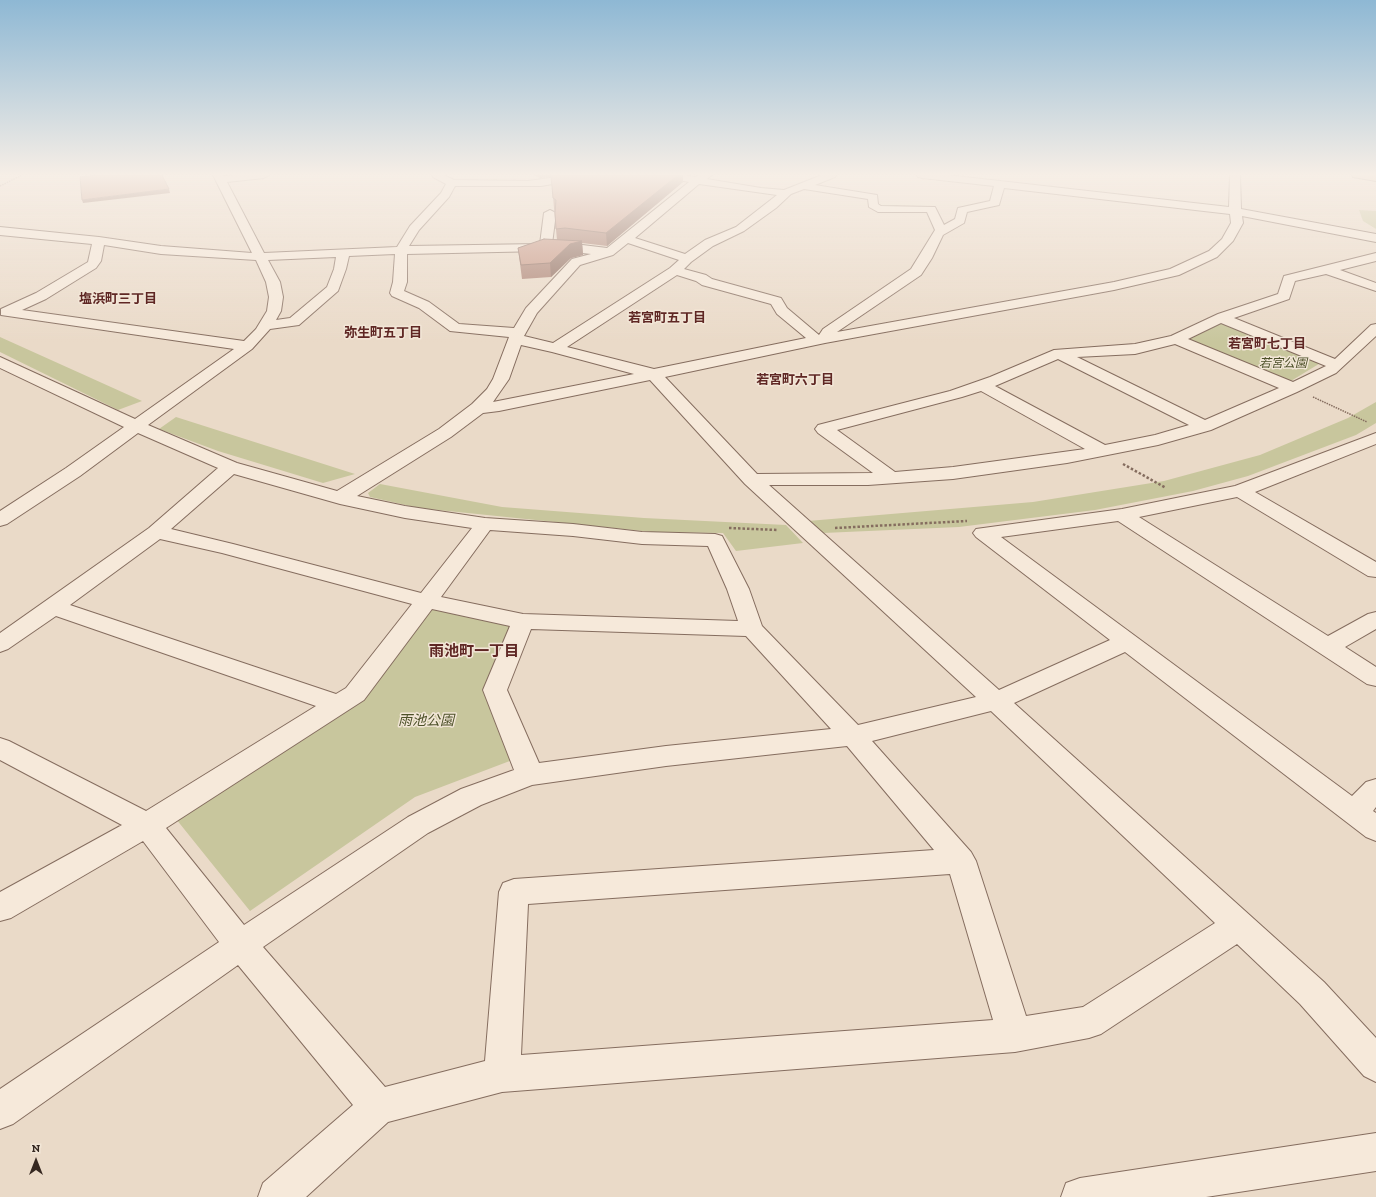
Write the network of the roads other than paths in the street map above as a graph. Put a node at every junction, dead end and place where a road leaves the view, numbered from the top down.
1 (0, 231) edge
2 (246, 231) edge
3 (412, 231) edge
4 (547, 231) edge
5 (637, 231) edge
6 (736, 231) edge
7 (940, 231) edge
8 (1232, 231) edge
9 (1339, 231) edge
10 (1376, 238) edge
11 (627, 239) junction
12 (100, 241) junction
13 (545, 248) junction
14 (402, 250) junction
15 (609, 252) junction
16 (343, 253) junction
17 (260, 257) junction
18 (1376, 257) edge
19 (687, 259) junction
20 (1325, 269) junction
21 (675, 271) junction
22 (1376, 287) edge
23 (3, 313) edge
24 (1221, 318) junction
25 (265, 325) junction
26 (1376, 328) edge
27 (517, 336) junction
28 (1176, 339) junction
29 (821, 340) junction
30 (247, 346) junction
31 (555, 348) junction
32 (1059, 353) junction
33 (0, 362) edge
34 (1337, 365) junction
35 (654, 374) junction
36 (982, 385) junction
37 (1292, 388) junction
38 (478, 408) junction
39 (135, 426) junction
40 (1204, 426) junction
41 (1372, 430) edge
42 (1102, 451) junction
43 (231, 467) junction
44 (892, 478) junction
45 (752, 480) junction
46 (1240, 490) junction
47 (340, 498) junction
48 (1122, 515) junction
49 (0, 520) edge
50 (485, 524) junction
51 (156, 532) junction
52 (1376, 571) edge
53 (425, 601) junction
54 (52, 607) junction
55 (1376, 619) edge
56 (523, 621) junction
57 (752, 629) junction
58 (1128, 641) junction
59 (0, 644) edge
60 (1327, 647) junction
61 (1376, 678) edge
62 (996, 701) junction
63 (337, 704) junction
64 (853, 736) junction
65 (0, 748) edge
66 (530, 775) junction
67 (1376, 790) edge
68 (1354, 812) junction
69 (147, 825) junction
70 (1376, 829) edge
71 (961, 861) junction
72 (0, 908) edge
73 (1239, 925) junction
74 (240, 944) junction
75 (1015, 1035) junction
76 (1376, 1064) edge
77 (502, 1074) junction
78 (378, 1108) junction
79 (0, 1110) edge
80 (1376, 1152) edge
81 (277, 1197) edge
82 (1080, 1197) edge

1 - 12 street
2 - 17 street
3 - 14 street
4 - 13 street
5 - 11 street
6 - 19 street
7 - 29 street
8 - 29 street
9 - 10 street
11 - 15 street
11 - 19 street
12 - 17 street
12 - 23 street
13 - 14 street
13 - 15 street
14 - 16 street
14 - 27 street
15 - 27 street
16 - 17 street
16 - 25 street
17 - 25 street
18 - 20 street
19 - 21 street
20 - 22 street
20 - 24 street
21 - 29 street
21 - 31 street
23 - 30 street
24 - 28 street
24 - 34 street
25 - 30 street
26 - 34 street
27 - 31 street
27 - 38 street
28 - 32 street
28 - 37 street
29 - 35 street
30 - 39 street
31 - 35 street
32 - 36 street
32 - 40 street
33 - 39 street
34 - 37 street
35 - 38 street
35 - 45 street
36 - 42 street
36 - 44 street
37 - 40 street
38 - 47 street
39 - 43 street
39 - 49 street
40 - 42 street
41 - 46 street
42 - 44 street
43 - 47 street
43 - 51 street
44 - 45 street
45 - 62 street
46 - 48 street
46 - 52 street
47 - 50 street
48 - 58 street
48 - 60 street
50 - 53 street
50 - 57 street
51 - 53 street
51 - 54 street
53 - 56 street
53 - 63 street
54 - 59 street
54 - 63 street
55 - 60 street
56 - 57 street
56 - 66 street
57 - 64 street
58 - 62 street
58 - 68 street
60 - 61 street
62 - 64 street
62 - 73 street
63 - 69 street
64 - 66 street
64 - 71 street
65 - 69 street
66 - 74 street
67 - 68 street
68 - 70 street
69 - 72 street
69 - 74 street
71 - 75 street
71 - 77 street
73 - 75 street
73 - 76 street
74 - 78 street
74 - 79 street
75 - 77 street
77 - 78 street
78 - 81 street
80 - 82 street

